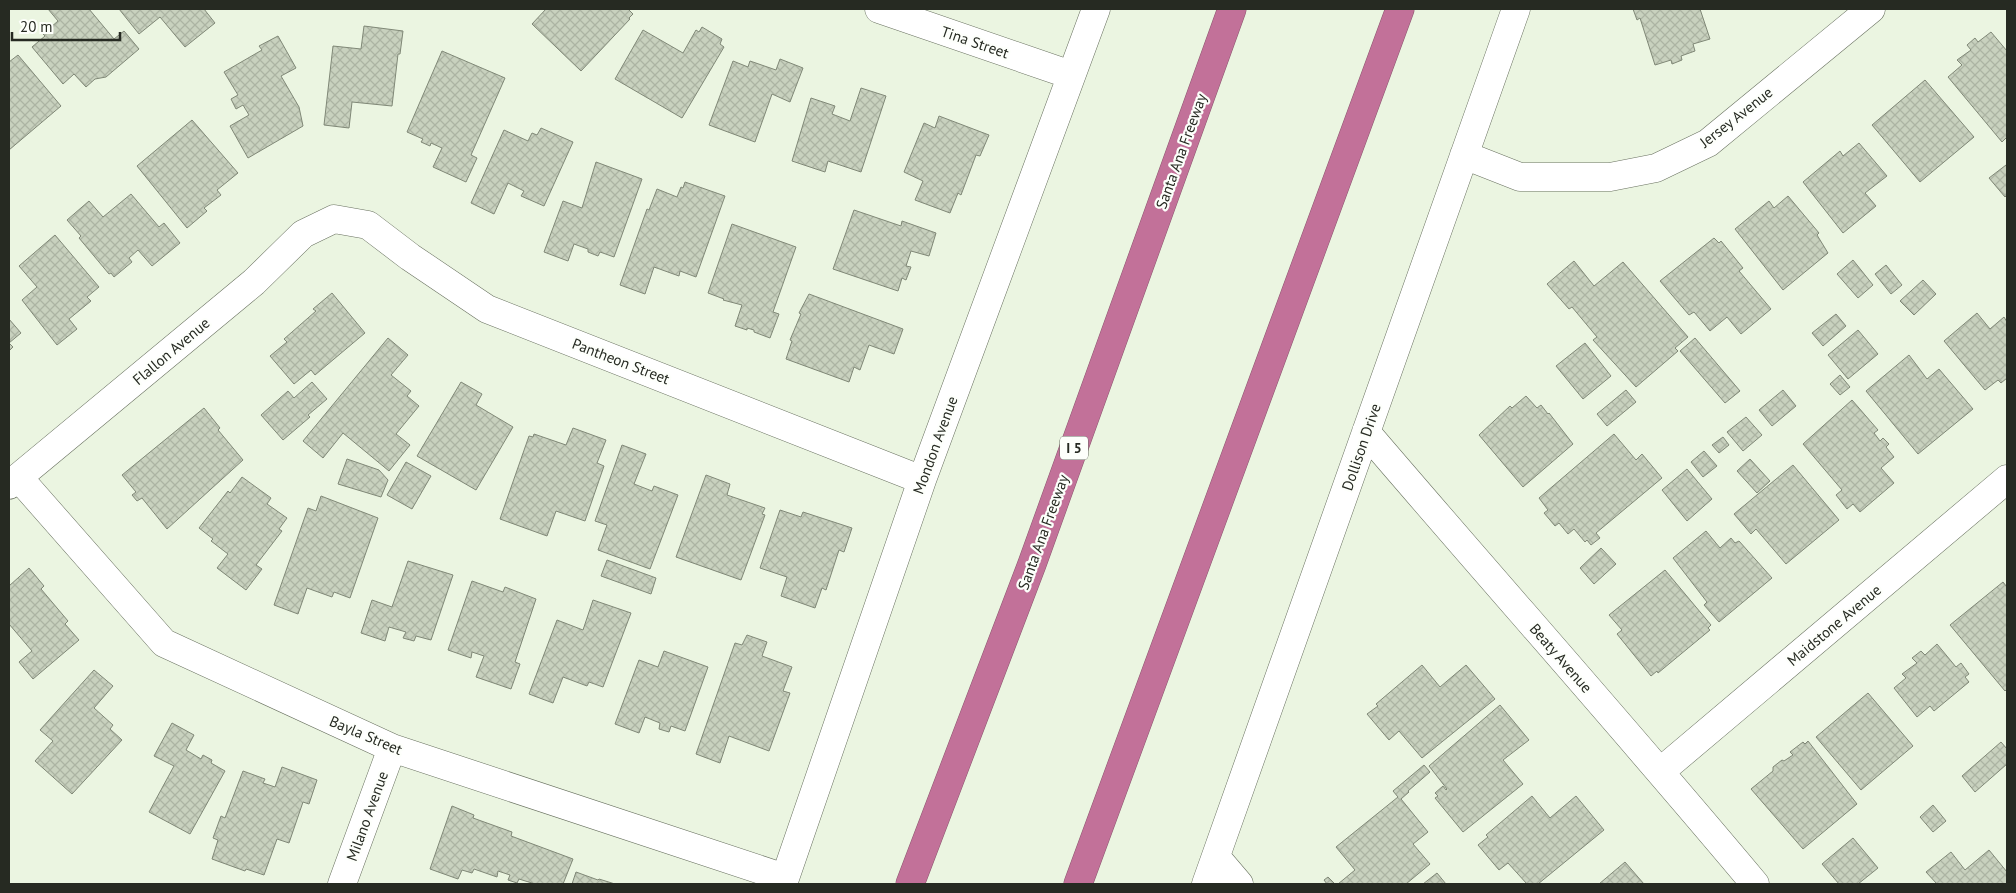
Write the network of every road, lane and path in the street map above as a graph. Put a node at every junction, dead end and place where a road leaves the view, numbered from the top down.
1 (879, 9) edge
2 (1096, 9) edge
3 (1232, 9) edge
4 (1400, 9) edge
5 (1516, 9) edge
6 (1871, 9) edge
7 (1071, 75) junction
8 (1464, 155) junction
9 (334, 220) joint
10 (1366, 432) junction
11 (2007, 479) edge
12 (922, 480) junction
13 (14, 482) edge
14 (392, 748) junction
15 (1661, 771) junction
16 (1216, 857) junction
17 (784, 881) edge
18 (342, 884) edge
19 (910, 884) edge
20 (1078, 884) edge
21 (1206, 884) edge
22 (1239, 884) edge
23 (1756, 884) edge

1 - 7 street, Tina Street
2 - 7 street, Mondon Avenue
3 - 19 highway, Santa Ana Freeway / I 5
4 - 20 highway
5 - 8 street, Dollison Drive
6 - 8 street, Jersey Avenue
7 - 12 street, Mondon Avenue
8 - 10 street, Dollison Drive
9 - 12 street, Pantheon Street
9 - 13 street, Flallon Avenue
10 - 15 street, Beaty Avenue
10 - 16 street, Dollison Drive
11 - 15 street, Maidstone Avenue
12 - 17 street, Mondon Avenue
13 - 14 street, Bayla Street
14 - 17 street, Bayla Street
14 - 18 street, Milano Avenue
15 - 23 street, Beaty Avenue
16 - 21 street, Dollison Drive
16 - 22 street

